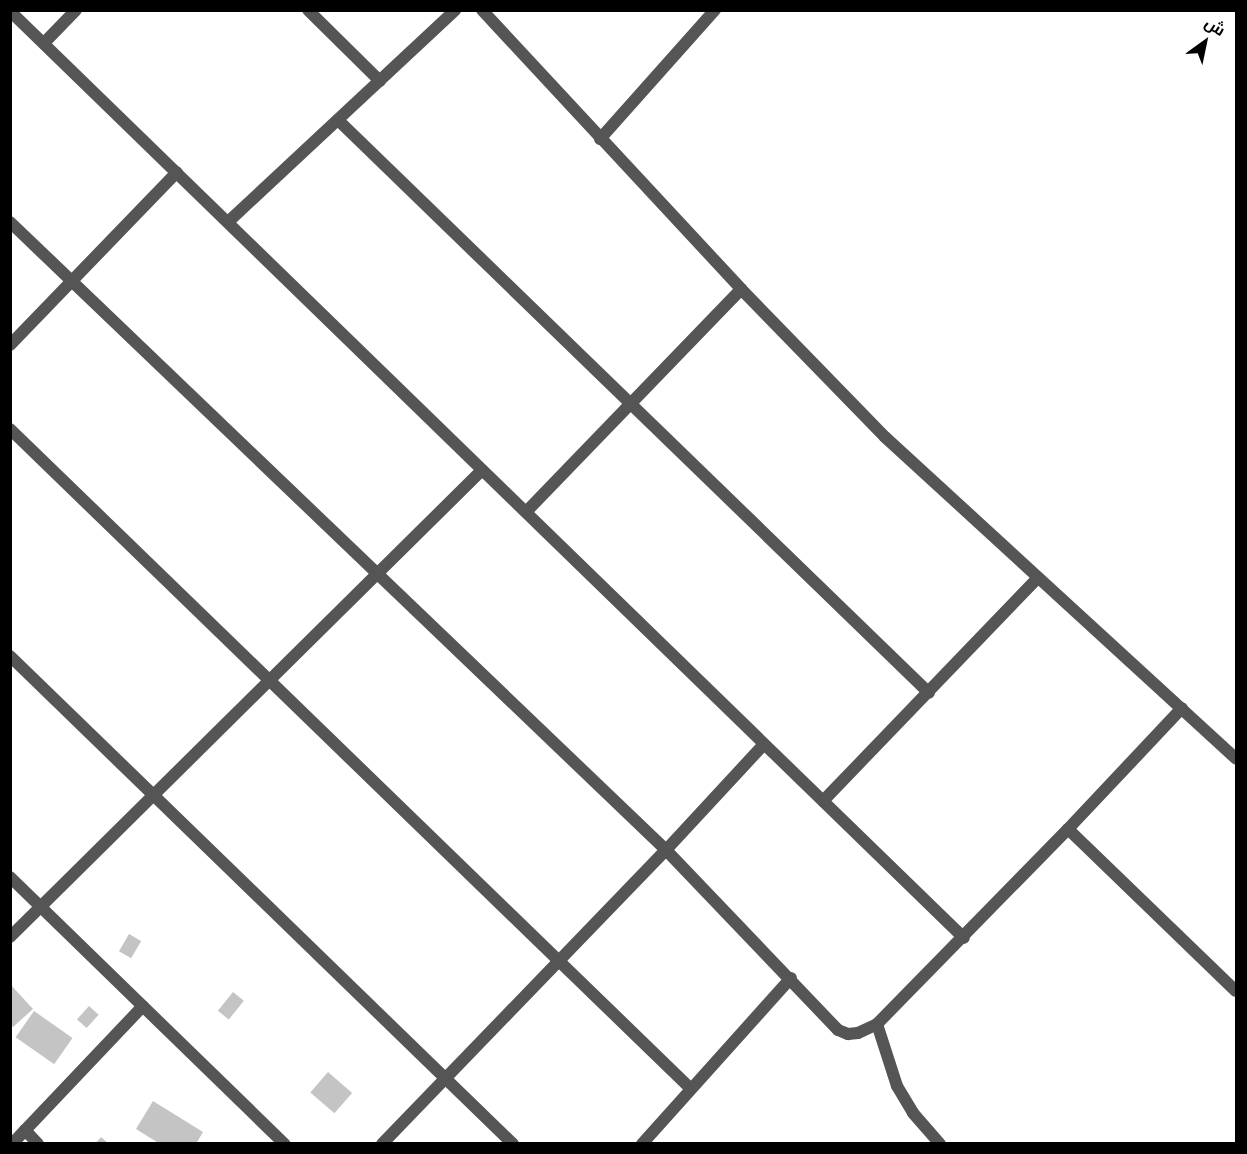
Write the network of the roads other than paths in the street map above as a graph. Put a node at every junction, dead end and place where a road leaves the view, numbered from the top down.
1 (76, 10) edge
2 (308, 10) edge
3 (455, 10) edge
4 (482, 10) edge
5 (715, 10) edge
6 (10, 11) edge
7 (44, 43) junction
8 (380, 81) junction
9 (338, 120) junction
10 (600, 139) junction
11 (177, 172) junction
12 (10, 222) edge
13 (228, 222) junction
14 (71, 282) junction
15 (741, 289) junction
16 (10, 345) edge
17 (631, 405) junction
18 (10, 429) edge
19 (482, 470) junction
20 (526, 512) junction
21 (377, 574) junction
22 (1037, 579) junction
23 (10, 656) edge
24 (269, 681) junction
25 (928, 693) junction
26 (1182, 708) junction
27 (764, 744) junction
28 (1236, 759) edge
29 (154, 795) junction
30 (823, 801) junction
31 (1068, 829) junction
32 (666, 850) junction
33 (10, 877) edge
34 (41, 907) junction
35 (10, 937) edge
36 (964, 938) junction
37 (559, 961) junction
38 (791, 978) junction
39 (1236, 991) edge
40 (143, 1006) junction
41 (877, 1024) junction
42 (444, 1077) junction
43 (691, 1089) junction
44 (25, 1130) junction
45 (12, 1143) edge
46 (38, 1143) edge
47 (285, 1143) edge
48 (382, 1143) edge
49 (513, 1143) edge
50 (642, 1143) edge
51 (940, 1143) edge

1 - 7 street
2 - 8 street
3 - 8 street
4 - 10 street
5 - 10 street
6 - 7 street
7 - 11 street
8 - 9 street
9 - 13 street
9 - 17 street
10 - 15 street
11 - 13 street
11 - 14 street
12 - 14 street
13 - 19 street
14 - 16 street
14 - 21 street
15 - 17 street
15 - 22 street
17 - 20 street
17 - 25 street
18 - 24 street
19 - 20 street
19 - 21 street
20 - 27 street
21 - 24 street
21 - 32 street
22 - 25 street
22 - 26 street
23 - 29 street
24 - 29 street
24 - 37 street
25 - 30 street
26 - 28 street
26 - 31 street
27 - 30 street
27 - 32 street
29 - 34 street
29 - 42 street
30 - 36 street
31 - 36 street
31 - 39 street
32 - 37 street
32 - 38 street
33 - 34 street
34 - 35 street
34 - 40 street
36 - 41 street
37 - 42 street
37 - 43 street
38 - 41 street
38 - 43 street
40 - 44 street
40 - 47 street
41 - 51 street
42 - 48 street
42 - 49 street
43 - 50 street
44 - 45 street
44 - 46 street

